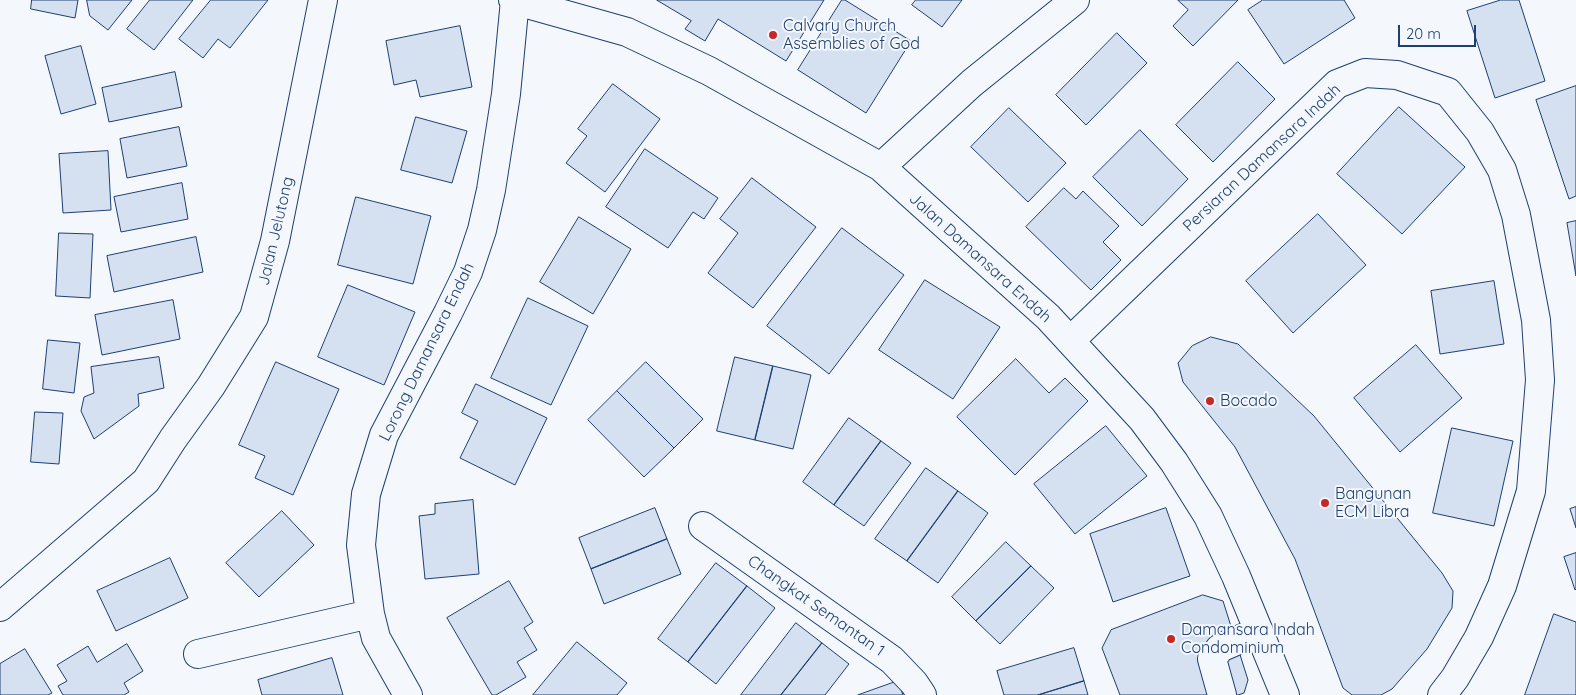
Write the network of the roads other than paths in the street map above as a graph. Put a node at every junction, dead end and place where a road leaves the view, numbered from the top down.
1 (323, 0) edge
2 (514, 0) edge
3 (1075, 0) edge
4 (880, 167) junction
5 (1070, 341) junction
6 (173, 439) junction
7 (703, 526) dead end
8 (0, 585) edge
9 (0, 607) edge
10 (370, 614) junction
11 (1259, 631) junction
12 (198, 654) dead end
13 (408, 695) edge
14 (922, 695) edge
15 (1222, 695) edge
16 (1285, 695) edge
17 (1442, 695) edge

1 - 6 street, Jalan Jelutong
2 - 4 street, Jalan Damansara Endah
2 - 10 street, Lorong Damansara Endah
3 - 4 street
4 - 5 street, Jalan Damansara Endah
5 - 11 street, Jalan Damansara Endah
5 - 17 street, Persiaran Damansara Indah
6 - 8 street, Jalan Jelutong
6 - 9 street, Jalan Jelutong
7 - 14 street, Changkat Semantan 1
10 - 12 street
10 - 13 street, Lorong Damansara Endah
11 - 15 street
11 - 16 street, Jalan Damansara Endah

